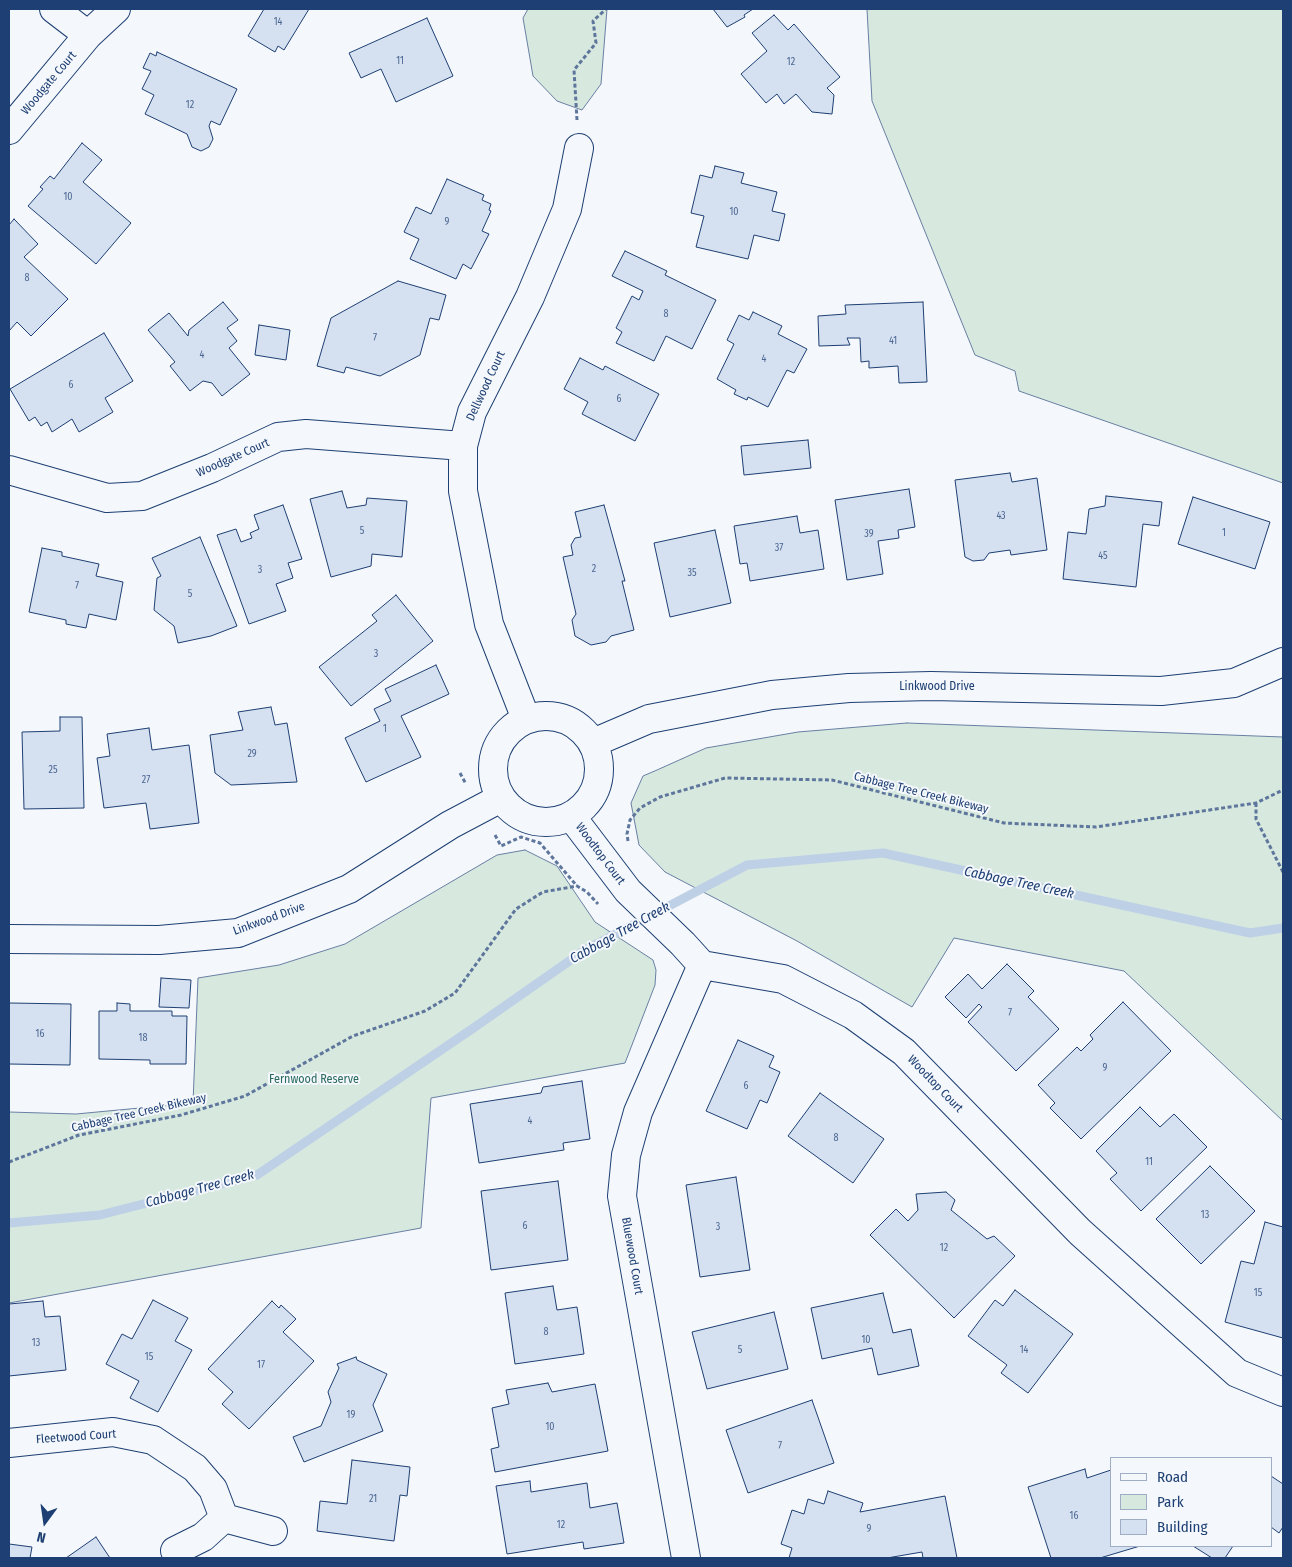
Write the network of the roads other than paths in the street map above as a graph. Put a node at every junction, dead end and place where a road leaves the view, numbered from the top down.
1 (54, 9) edge
2 (116, 9) edge
3 (88, 34) junction
4 (9, 130) edge
5 (579, 148) road end
6 (463, 446) junction
7 (9, 470) edge
8 (1283, 662) edge
9 (526, 720) junction
10 (593, 743) junction
11 (490, 803) junction
12 (571, 816) junction
13 (9, 938) edge
14 (702, 965) junction
15 (1283, 1392) edge
16 (9, 1443) edge
17 (224, 1518) junction
18 (273, 1532) dead end
19 (175, 1552) dead end
20 (686, 1558) edge

1 - 3 street
2 - 3 street, Woodgate Court
3 - 4 street, Woodgate Court
5 - 6 street, Dellwood Court
6 - 7 street, Woodgate Court
6 - 9 street, Dellwood Court
8 - 10 street, Linkwood Drive
9 - 10 street
9 - 11 street
10 - 12 street
11 - 12 street
11 - 13 street, Linkwood Drive
12 - 14 street, Woodtop Court
14 - 15 street, Woodtop Court
14 - 20 street, Bluewood Court
16 - 17 street, Fleetwood Court
17 - 18 street
17 - 19 street

